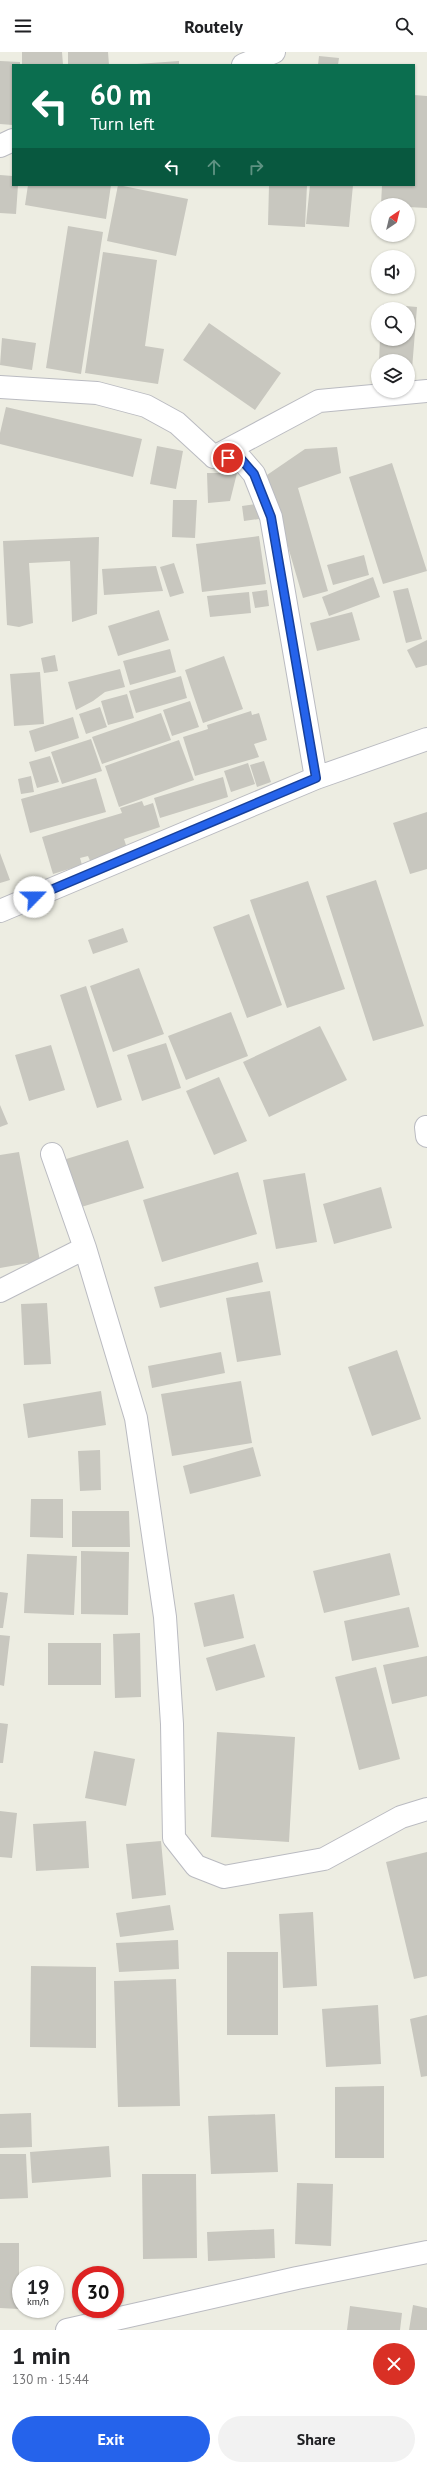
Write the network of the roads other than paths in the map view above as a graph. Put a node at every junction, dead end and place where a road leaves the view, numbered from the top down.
1 (274, 52) edge
2 (245, 64) edge
3 (12, 140) edge
4 (0, 146) edge
5 (0, 387) edge
6 (427, 391) edge
7 (214, 457) junction
8 (427, 739) edge
9 (316, 778) junction
10 (0, 910) edge
11 (52, 1154) dead end
12 (85, 1248) junction
13 (0, 1291) edge
14 (427, 1809) edge
15 (427, 2252) edge
16 (67, 2330) edge

1 - 2 street
3 - 4 street
5 - 7 street
6 - 7 street
7 - 9 street
8 - 9 street
9 - 10 street
11 - 12 street
12 - 13 street
12 - 14 street
15 - 16 street

